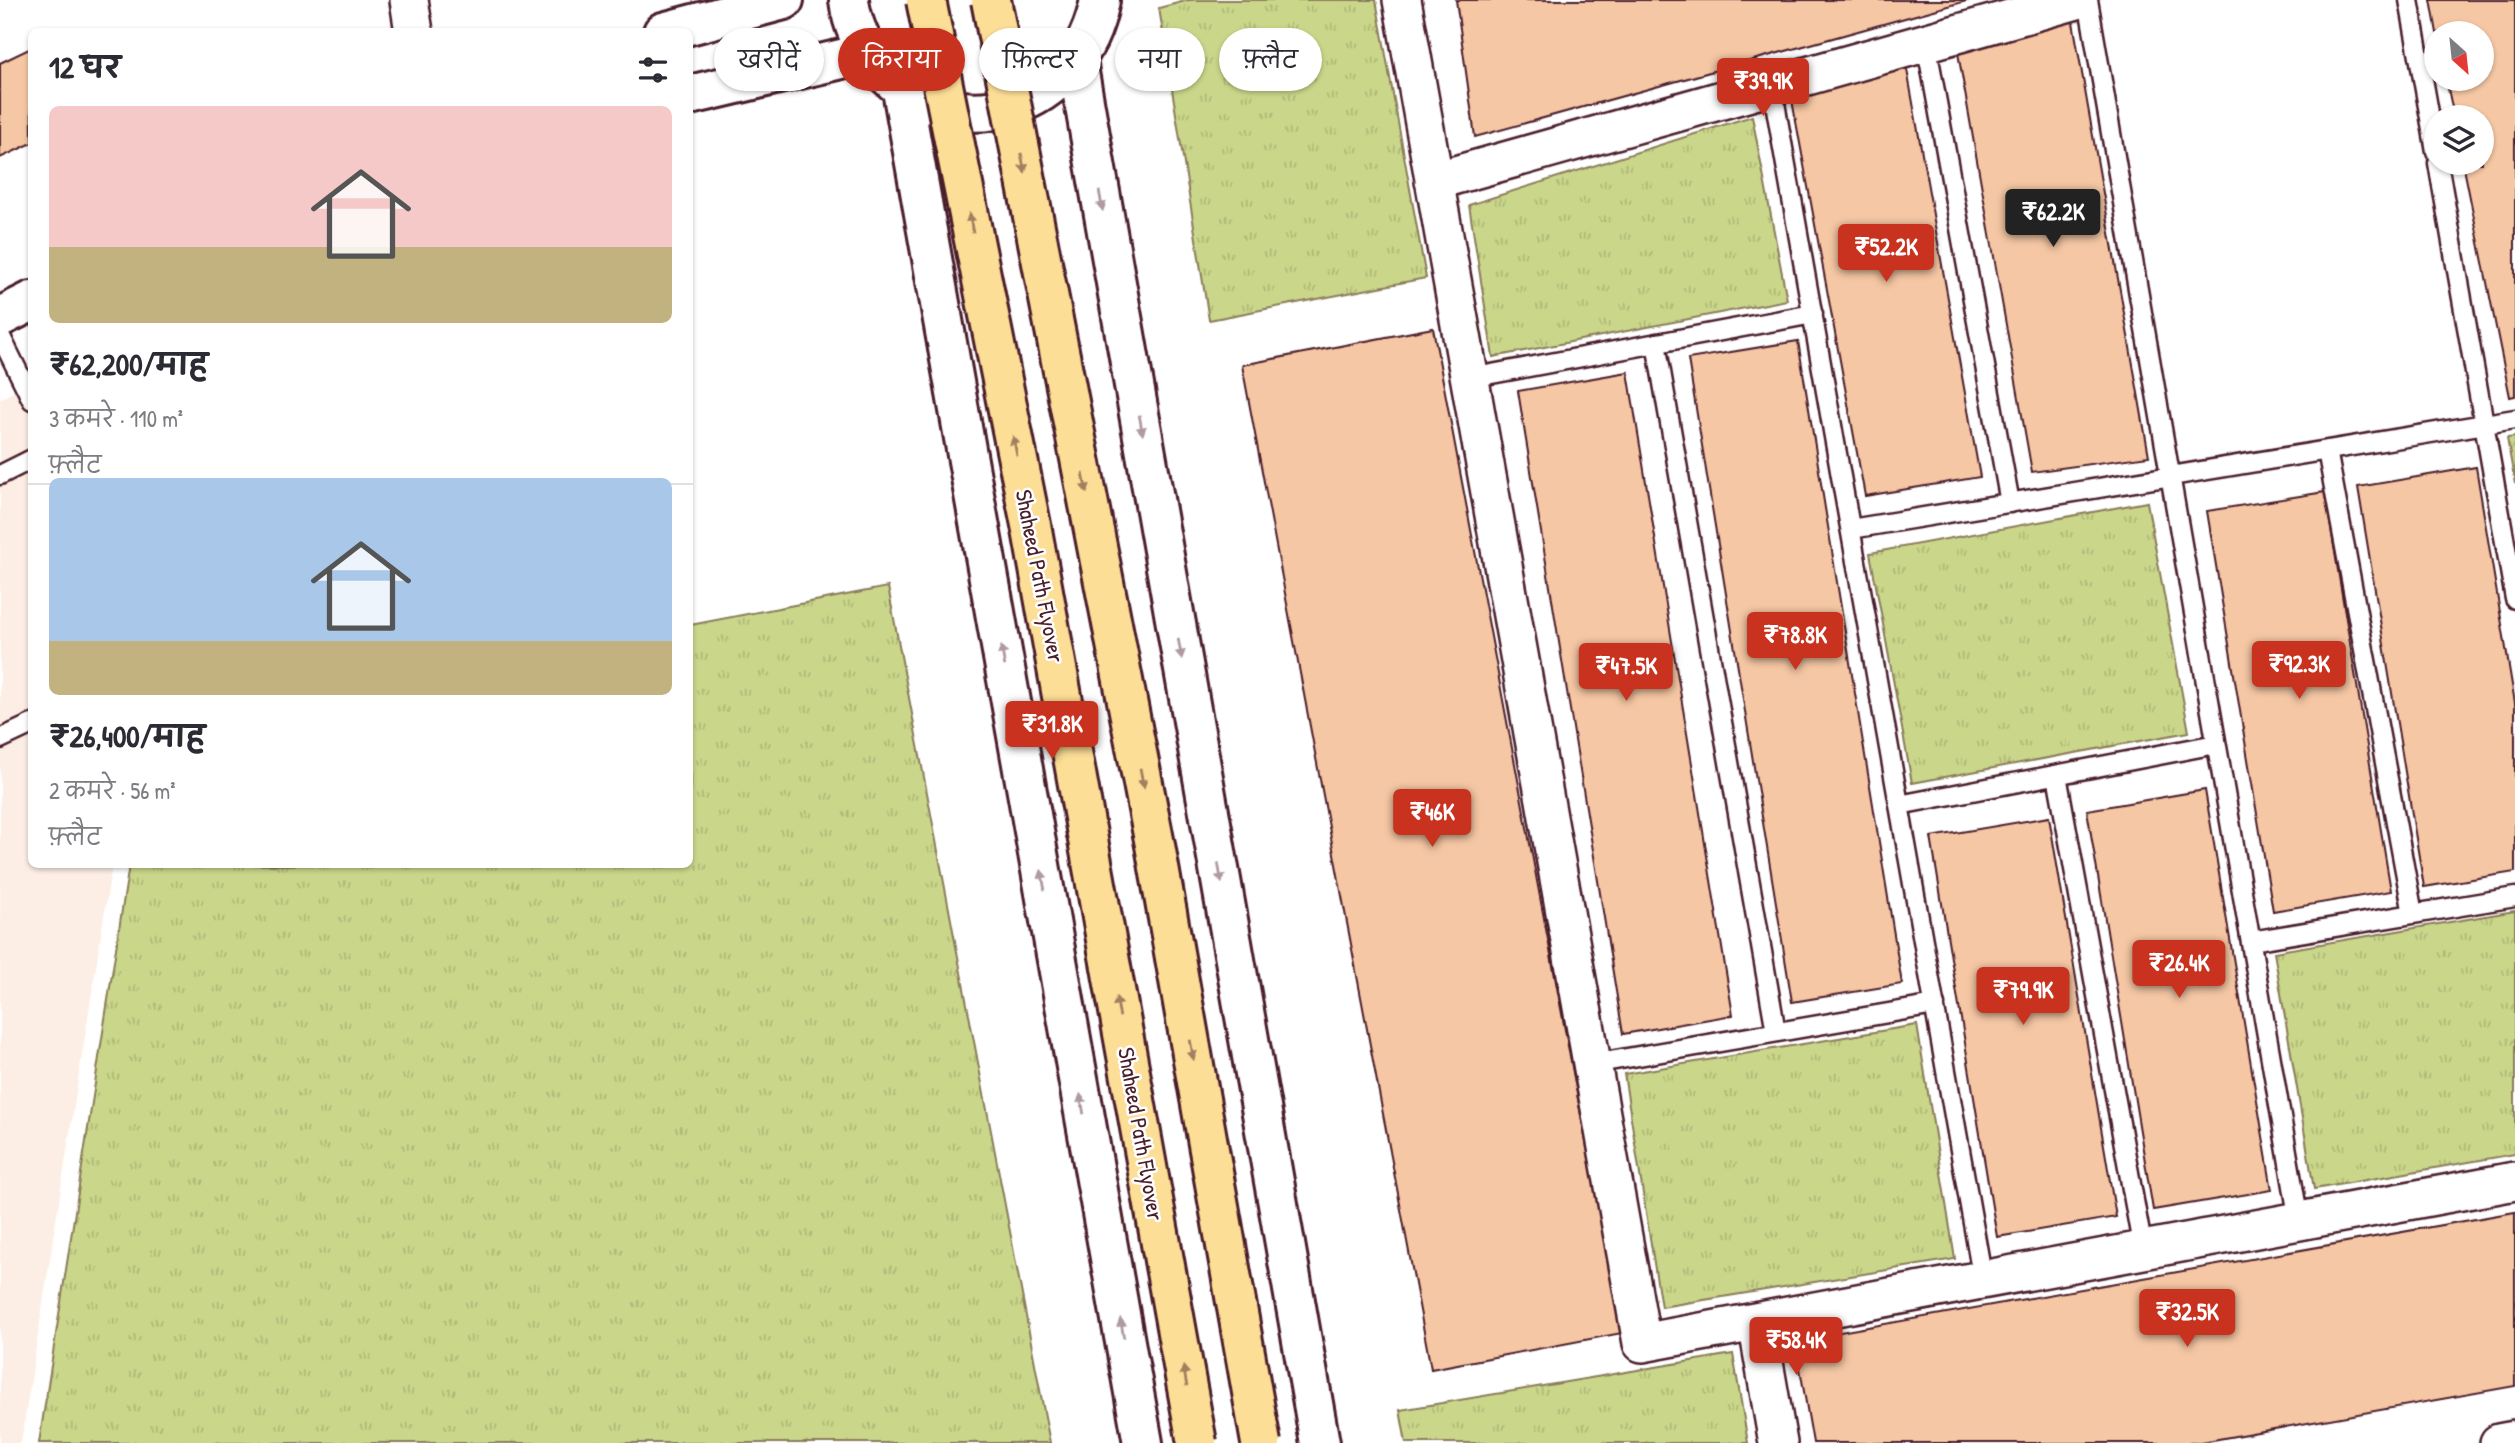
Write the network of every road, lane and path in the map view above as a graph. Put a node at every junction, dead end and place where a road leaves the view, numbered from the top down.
1 (409, 0) edge
2 (784, 0) edge
3 (849, 0) edge
4 (926, 0) edge
5 (991, 0) edge
6 (1100, 0) edge
7 (1402, 0) edge
8 (2077, 0) edge
9 (2088, 0) edge
10 (2409, 0) edge
11 (413, 28) edge
12 (678, 28) edge
13 (856, 28) edge
14 (1094, 28) edge
15 (1926, 42) junction
16 (838, 60) edge
17 (1772, 86) junction
18 (902, 91) edge
19 (904, 91) edge
20 (1043, 91) edge
21 (1082, 91) edge
22 (693, 94) edge
23 (2428, 105) edge
24 (2440, 175) edge
25 (1434, 181) junction
26 (28, 303) edge
27 (1813, 314) junction
28 (0, 317) edge
29 (0, 335) edge
30 (1656, 343) junction
31 (1470, 378) junction
32 (28, 392) edge
33 (2515, 419) edge
34 (2484, 424) junction
35 (2327, 450) junction
36 (28, 461) edge
37 (0, 474) edge
38 (2170, 476) junction
39 (2010, 503) junction
40 (1851, 529) junction
41 (2515, 599) edge
42 (28, 726) edge
43 (0, 739) edge
44 (2217, 744) junction
45 (2057, 775) junction
46 (1899, 805) junction
47 (2515, 897) edge
48 (2413, 914) junction
49 (2250, 942) junction
50 (1935, 1005) junction
51 (1776, 1032) junction
52 (1592, 1064) junction
53 (2515, 1181) edge
54 (2299, 1221) junction
55 (2143, 1250) junction
56 (1983, 1280) junction
57 (1757, 1322) junction
58 (2515, 1440) edge
59 (1143, 1443) edge
60 (1197, 1443) edge
61 (1261, 1443) edge
62 (1320, 1443) edge
63 (1777, 1443) edge
64 (2499, 1443) edge

1 - 11 street
2 - 12 street
3 - 13 street
60 -> 4 highway, Shaheed Path Flyover, bridge
5 -> 61 highway, bridge
6 - 14 street
7 - 25 street
8 - 15 street
9 - 38 lane
10 - 23 lane
15 - 17 street
15 - 39 lane
16 - 22 street
17 - 25 street
17 - 27 lane
59 -> 18 street
19 - 20 street
21 -> 62 street
24 - 34 lane
25 - 31 street
26 - 28 street
27 - 30 lane
27 - 40 lane
29 - 32 lane
30 - 31 lane
30 - 51 lane
31 - 52 street
33 - 34 lane
34 - 35 lane
34 - 41 lane
35 - 38 lane
35 - 48 lane
36 - 37 lane
38 - 39 lane
38 - 44 lane
39 - 40 lane
40 - 46 lane
42 - 43 lane
44 - 45 lane
44 - 49 lane
45 - 46 lane
45 - 55 lane
46 - 50 lane
47 - 48 lane
48 - 49 lane
49 - 54 lane
50 - 51 lane
50 - 56 lane
51 - 52 lane
52 - 57 street
53 - 54 street
54 - 55 street
55 - 56 street
56 - 57 street
57 - 63 street
58 - 64 street

